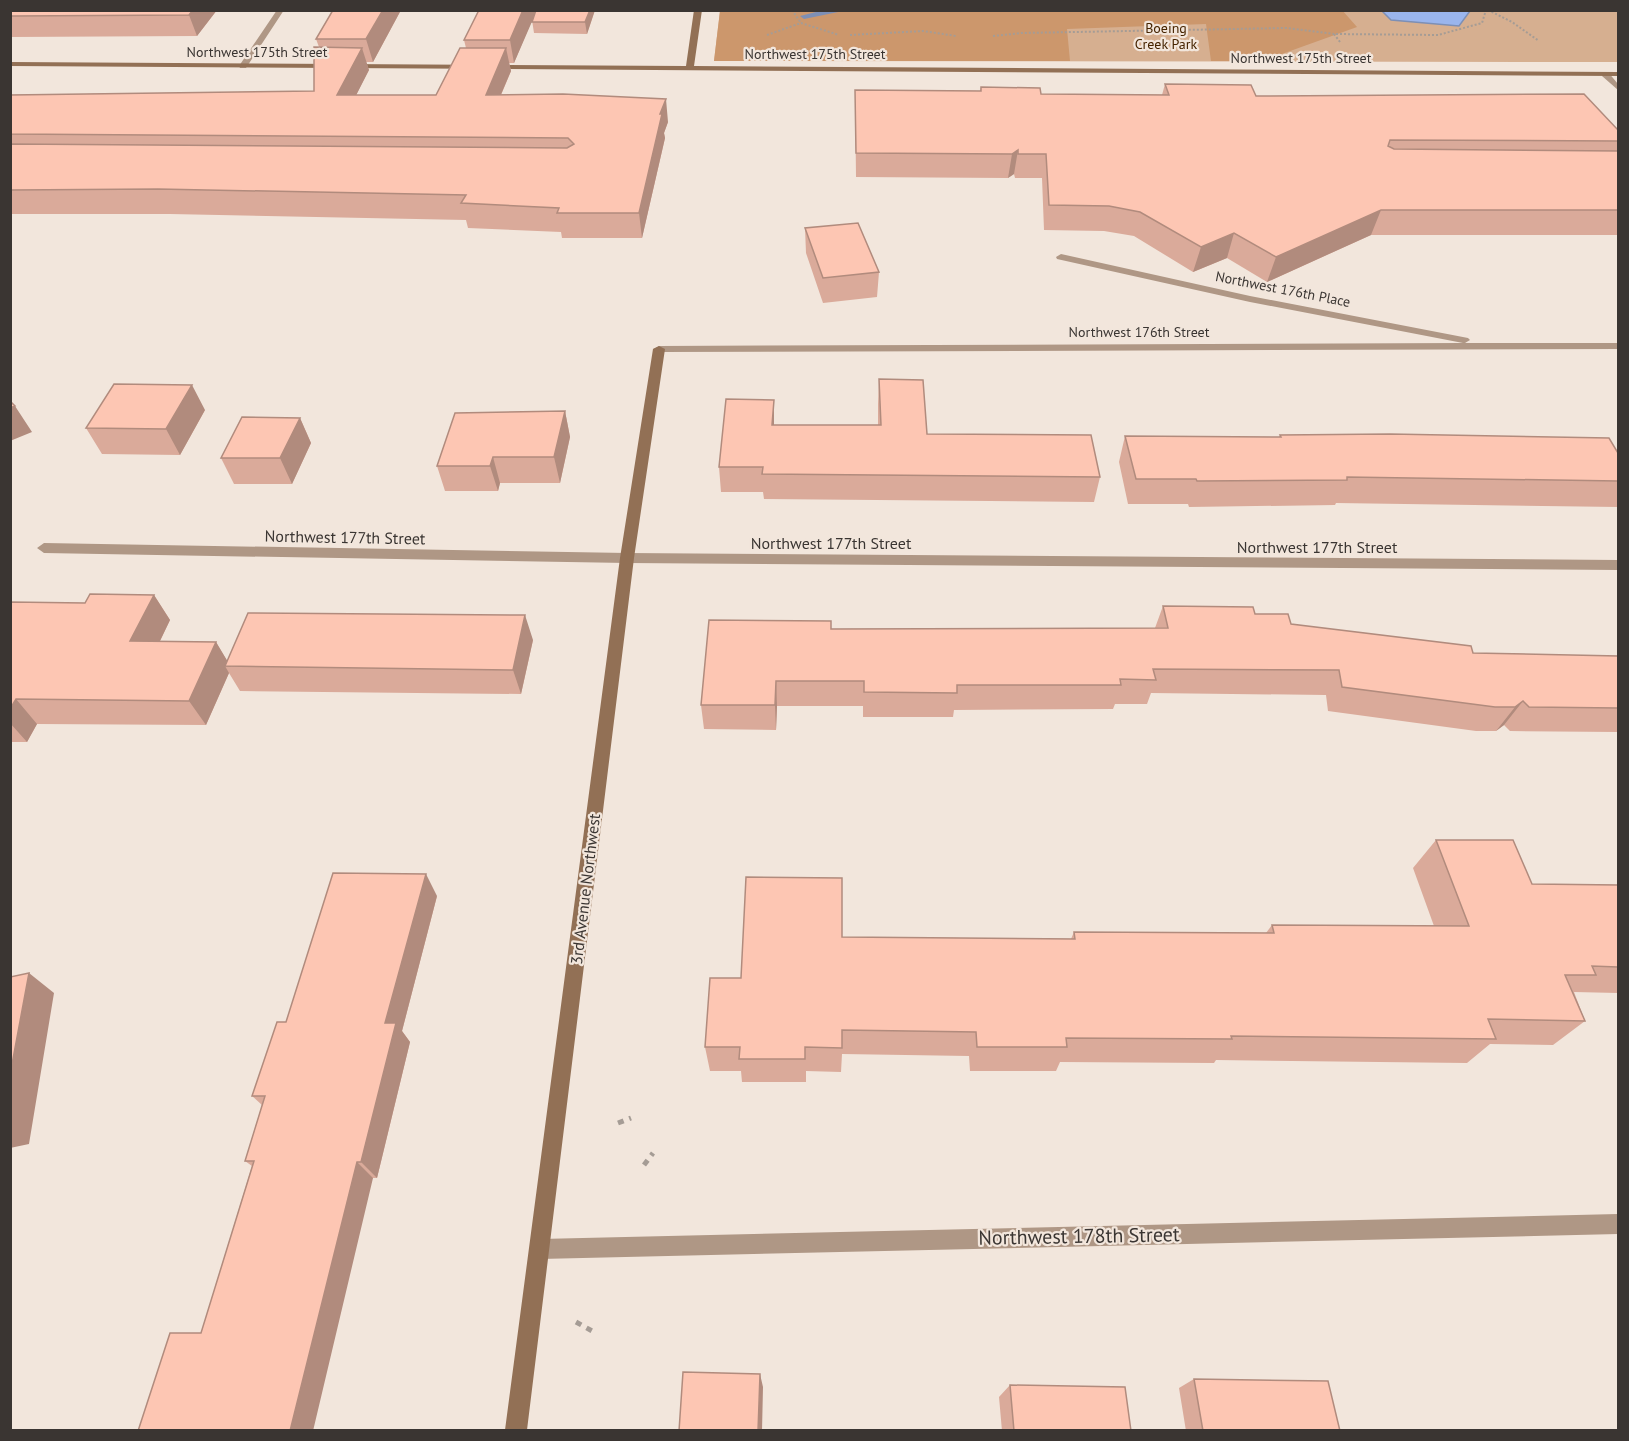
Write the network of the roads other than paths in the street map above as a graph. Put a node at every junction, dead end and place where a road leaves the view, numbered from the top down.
1 (281, 10) edge
2 (698, 10) edge
3 (10, 64) edge
4 (243, 66) junction
5 (690, 66) junction
6 (1605, 74) junction
7 (1618, 74) edge
8 (1618, 88) edge
9 (1061, 256) dead end
10 (1499, 346) junction
11 (1618, 346) edge
12 (659, 349) joint
13 (44, 548) dead end
14 (627, 558) junction
15 (1618, 565) edge
16 (1618, 1224) edge
17 (540, 1249) junction
18 (516, 1431) edge

1 - 4 street
2 - 5 street
3 - 4 street, Northwest 175th Street
4 - 5 street, Northwest 175th Street
5 - 6 street, Northwest 175th Street
6 - 7 street, Northwest 175th Street
6 - 8 street
9 - 10 street, Northwest 176th Place
10 - 11 street, Northwest 176th Street
10 - 12 street, Northwest 176th Street
12 - 14 street, 3rd Avenue Northwest
13 - 14 street, Northwest 177th Street
14 - 15 street, Northwest 177th Street
14 - 17 street, 3rd Avenue Northwest
16 - 17 street, Northwest 178th Street
17 - 18 street, 3rd Avenue Northwest

